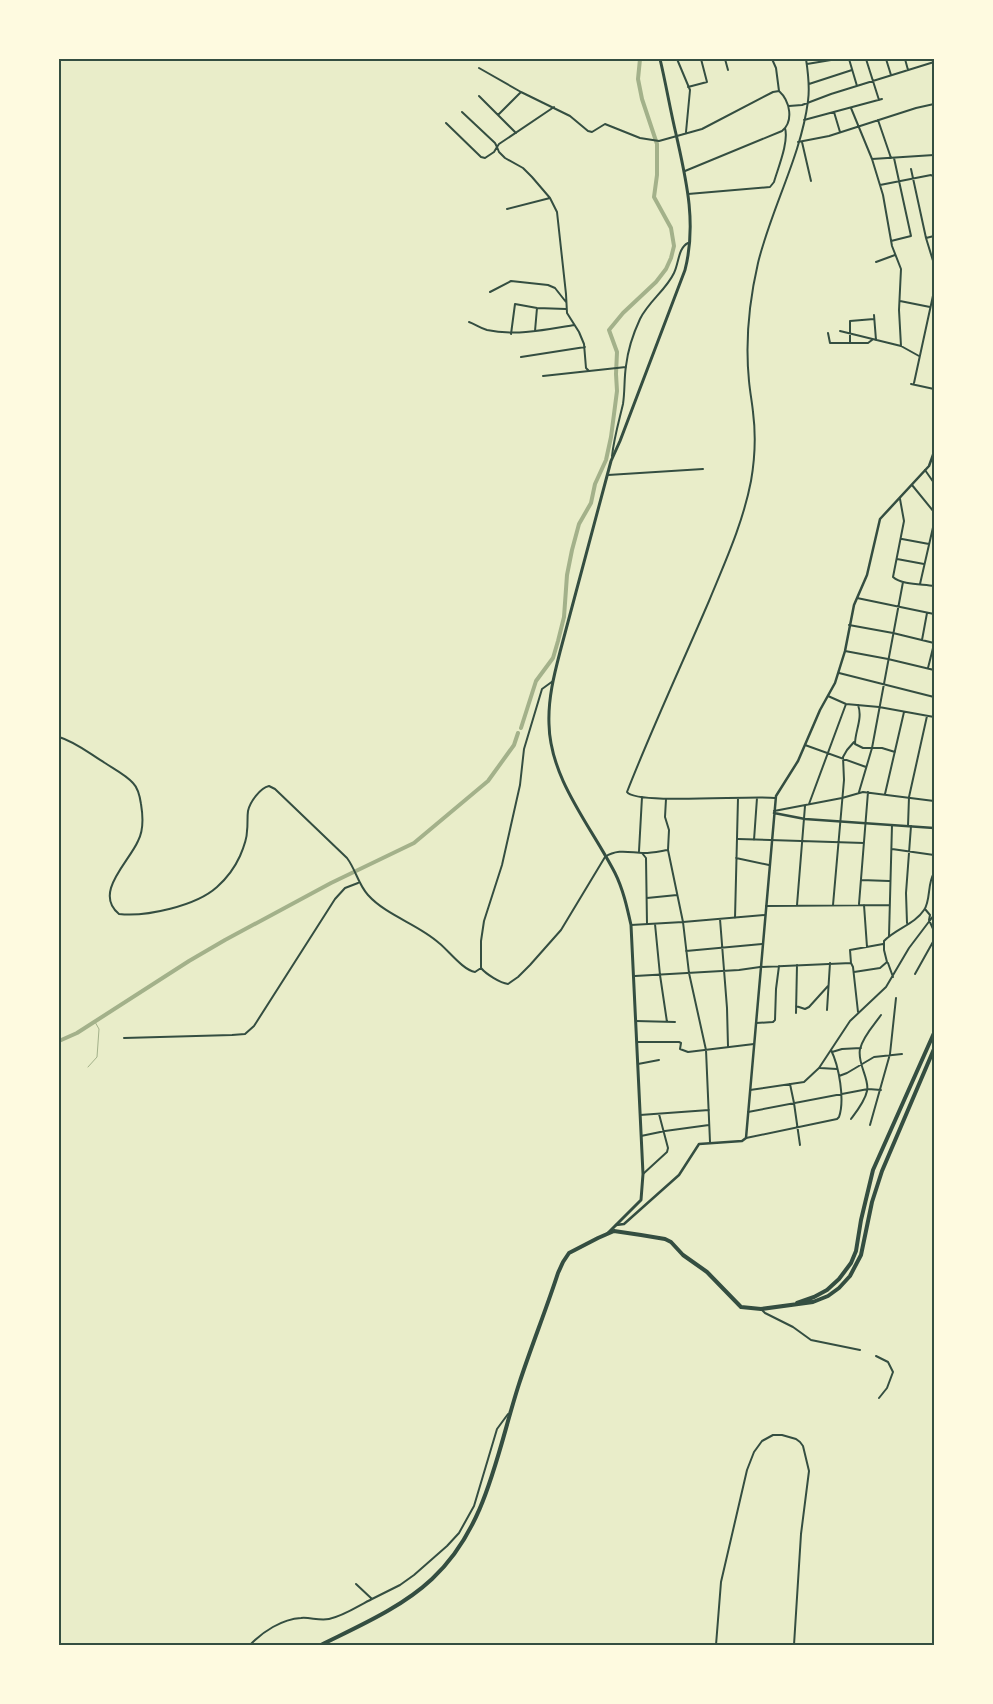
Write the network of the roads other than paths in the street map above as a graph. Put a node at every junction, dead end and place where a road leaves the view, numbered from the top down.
1 (660, 59) edge
2 (677, 59) edge
3 (701, 59) edge
4 (725, 59) edge
5 (772, 59) edge
6 (806, 59) edge
7 (837, 59) edge
8 (849, 59) edge
9 (866, 59) edge
10 (886, 59) edge
11 (905, 59) edge
12 (932, 59) edge
13 (934, 62) edge
14 (807, 64) junction
15 (479, 68) dead end
16 (728, 70) dead end
17 (852, 70) junction
18 (908, 70) junction
19 (891, 76) junction
20 (873, 81) junction
21 (809, 84) junction
22 (857, 86) junction
23 (688, 87) junction
24 (779, 91) junction
25 (521, 92) junction
26 (479, 96) dead end
27 (882, 99) dead end
28 (879, 100) junction
29 (808, 102) junction
30 (934, 104) edge
31 (789, 106) junction
32 (554, 107) junction
33 (851, 108) junction
34 (462, 112) dead end
35 (834, 112) junction
36 (498, 115) junction
37 (804, 120) junction
38 (878, 120) junction
39 (446, 123) dead end
40 (858, 126) junction
41 (785, 128) junction
42 (686, 132) junction
43 (841, 132) junction
44 (516, 133) junction
45 (676, 136) junction
46 (798, 142) junction
47 (802, 142) junction
48 (497, 148) junction
49 (934, 155) edge
50 (893, 158) junction
51 (872, 159) junction
52 (911, 169) dead end
53 (685, 171) junction
54 (934, 177) edge
55 (913, 179) junction
56 (811, 181) dead end
57 (900, 182) junction
58 (880, 185) junction
59 (688, 194) junction
60 (550, 198) junction
61 (507, 209) dead end
62 (934, 236) edge
63 (926, 238) junction
64 (690, 241) junction
65 (891, 241) junction
66 (934, 241) edge
67 (896, 255) junction
68 (934, 255) edge
69 (931, 256) junction
70 (876, 262) dead end
71 (934, 264) edge
72 (566, 290) junction
73 (934, 291) edge
74 (490, 292) dead end
75 (559, 293) junction
76 (900, 301) junction
77 (566, 302) junction
78 (930, 307) junction
79 (538, 308) junction
80 (566, 309) junction
81 (874, 315) dead end
82 (874, 319) junction
83 (469, 322) dead end
84 (574, 325) junction
85 (535, 331) junction
86 (840, 331) dead end
87 (849, 333) junction
88 (510, 334) junction
89 (828, 334) dead end
90 (875, 340) junction
91 (850, 343) junction
92 (585, 346) junction
93 (901, 346) junction
94 (919, 356) junction
95 (521, 357) dead end
96 (626, 367) junction
97 (589, 371) junction
98 (543, 376) dead end
99 (934, 389) edge
100 (934, 452) edge
101 (612, 458) junction
102 (703, 469) dead end
103 (925, 470) junction
104 (608, 475) junction
105 (934, 483) edge
106 (912, 485) junction
107 (900, 498) junction
108 (934, 512) edge
109 (934, 523) edge
110 (901, 539) junction
111 (929, 544) junction
112 (896, 559) junction
113 (924, 564) junction
114 (903, 582) junction
115 (920, 584) junction
116 (934, 586) edge
117 (857, 598) junction
118 (898, 606) junction
119 (927, 613) junction
120 (934, 614) edge
121 (850, 625) junction
122 (893, 633) junction
123 (922, 640) junction
124 (934, 644) edge
125 (846, 651) junction
126 (888, 659) junction
127 (928, 668) junction
128 (934, 670) edge
129 (839, 673) junction
130 (553, 680) junction
131 (883, 684) junction
132 (828, 696) junction
133 (934, 696) edge
134 (846, 704) junction
135 (858, 705) junction
136 (880, 707) junction
137 (904, 712) junction
138 (927, 716) junction
139 (934, 717) edge
140 (59, 737) edge
141 (854, 742) junction
142 (805, 745) junction
143 (872, 748) junction
144 (895, 752) junction
145 (827, 753) junction
146 (844, 760) junction
147 (866, 767) junction
148 (859, 792) junction
149 (868, 792) junction
150 (885, 794) junction
151 (642, 797) junction
152 (738, 798) junction
153 (757, 798) junction
154 (775, 798) junction
155 (842, 798) junction
156 (909, 798) junction
157 (666, 799) junction
158 (934, 802) edge
159 (809, 804) junction
160 (806, 805) junction
161 (774, 812) junction
162 (805, 819) junction
163 (840, 822) junction
164 (866, 823) junction
165 (892, 825) junction
166 (909, 826) junction
167 (934, 828) edge
168 (738, 839) junction
169 (754, 840) junction
170 (771, 840) junction
171 (803, 841) junction
172 (838, 842) junction
173 (864, 843) junction
174 (892, 849) junction
175 (668, 850) junction
176 (638, 851) junction
177 (910, 852) junction
178 (642, 853) junction
179 (934, 855) edge
180 (736, 858) junction
181 (769, 864) junction
182 (934, 871) edge
183 (861, 880) junction
184 (890, 882) junction
185 (359, 883) junction
186 (677, 896) junction
187 (647, 898) junction
188 (859, 904) junction
189 (864, 904) junction
190 (797, 905) junction
191 (833, 905) junction
192 (889, 905) junction
193 (766, 906) junction
194 (925, 909) junction
195 (765, 915) junction
196 (934, 915) edge
197 (736, 918) junction
198 (720, 919) junction
199 (929, 920) junction
200 (683, 922) junction
201 (631, 924) junction
202 (647, 924) junction
203 (655, 924) junction
204 (907, 924) junction
205 (934, 930) edge
206 (889, 936) junction
207 (934, 940) edge
208 (762, 944) junction
209 (883, 944) junction
210 (867, 947) junction
211 (722, 948) junction
212 (686, 950) junction
213 (887, 962) junction
214 (830, 963) junction
215 (851, 963) junction
216 (797, 965) junction
217 (779, 966) junction
218 (760, 967) junction
219 (480, 968) junction
220 (724, 971) junction
221 (854, 972) junction
222 (689, 973) junction
223 (915, 974) dead end
224 (660, 975) junction
225 (635, 976) junction
226 (893, 977) junction
227 (829, 985) junction
228 (896, 998) dead end
229 (796, 1006) junction
230 (827, 1010) dead end
231 (858, 1012) junction
232 (796, 1013) dead end
233 (881, 1015) dead end
234 (636, 1021) junction
235 (667, 1022) junction
236 (675, 1022) dead end
237 (756, 1023) junction
238 (934, 1033) edge
239 (124, 1038) dead end
240 (637, 1042) junction
241 (754, 1044) junction
242 (728, 1046) junction
243 (860, 1048) junction
244 (934, 1049) edge
245 (706, 1050) junction
246 (831, 1050) junction
247 (890, 1054) junction
248 (902, 1054) dead end
249 (659, 1060) dead end
250 (638, 1064) junction
251 (861, 1065) junction
252 (819, 1068) junction
253 (838, 1070) junction
254 (839, 1076) junction
255 (790, 1084) junction
256 (868, 1089) junction
257 (750, 1090) junction
258 (881, 1090) junction
259 (841, 1094) junction
260 (794, 1103) junction
261 (709, 1110) junction
262 (748, 1112) junction
263 (659, 1114) junction
264 (640, 1115) junction
265 (851, 1119) dead end
266 (709, 1125) junction
267 (870, 1125) dead end
268 (798, 1127) junction
269 (665, 1131) junction
270 (641, 1136) junction
271 (746, 1138) junction
272 (710, 1142) junction
273 (800, 1145) dead end
274 (643, 1174) junction
275 (616, 1225) junction
276 (607, 1234) junction
277 (791, 1305) junction
278 (761, 1309) junction
279 (860, 1350) dead end
280 (876, 1356) dead end
281 (879, 1398) dead end
282 (511, 1412) junction
283 (356, 1584) dead end
284 (372, 1599) junction
285 (250, 1645) edge
286 (321, 1645) edge
287 (716, 1645) edge
288 (794, 1645) edge

1 - 45 main road
2 - 23 street
3 - 23 street
4 - 16 street
5 - 24 street
6 - 14 street
7 - 14 street
8 - 17 street
9 - 20 street
10 - 19 street
11 - 18 street
12 - 13 street
13 - 18 street
14 - 21 street
15 - 25 street
17 - 21 street
17 - 22 street
18 - 19 street
19 - 20 street
20 - 22 street
20 - 28 street
21 - 29 street
22 - 29 street
23 - 42 street
24 - 31 street
24 - 42 street
25 - 32 street
25 - 36 street
26 - 36 street
27 - 28 street
28 - 33 street
29 - 31 street
29 - 37 street
30 - 38 street
31 - 41 street
32 - 44 street
32 - 45 street
33 - 35 street
33 - 40 street
34 - 48 street
35 - 37 street
35 - 43 street
36 - 44 street
37 - 46 street
38 - 40 street
38 - 50 street
39 - 48 street
40 - 43 street
40 - 51 street
41 - 53 street
41 - 59 street
42 - 45 street
43 - 47 street
44 - 48 street
45 - 53 main road
46 - 47 street
46 - 151 street
47 - 56 street
48 - 60 street
49 - 50 street
50 - 51 street
50 - 57 street
51 - 58 street
52 - 55 street
53 - 59 main road
54 - 55 street
55 - 57 street
55 - 63 street
57 - 58 street
57 - 65 street
58 - 65 street
59 - 64 main road
60 - 61 street
60 - 72 street
62 - 63 street
62 - 66 street
63 - 69 street
64 - 96 street
64 - 101 main road
65 - 67 street
67 - 70 street
67 - 76 street
68 - 69 street
69 - 71 street
72 - 75 street
72 - 77 street
73 - 78 street
74 - 75 street
75 - 77 street
76 - 78 street
76 - 93 street
77 - 80 street
78 - 94 street
79 - 80 street
79 - 85 street
79 - 88 street
80 - 84 street
81 - 82 street
82 - 87 street
82 - 90 street
83 - 88 street
84 - 85 street
84 - 92 street
85 - 88 street
86 - 87 street
87 - 90 street
87 - 91 street
89 - 91 street
90 - 91 street
90 - 93 street
92 - 95 street
92 - 97 street
93 - 94 street
94 - 99 street
96 - 97 street
96 - 101 street
97 - 98 street
100 - 103 street
101 - 104 main road
102 - 104 street
103 - 105 street
103 - 106 street
104 - 130 main road
106 - 107 street
106 - 108 street
107 - 110 street
107 - 117 street
109 - 111 street
110 - 111 street
110 - 112 street
111 - 113 street
112 - 113 street
112 - 114 street
113 - 115 street
114 - 115 street
114 - 118 street
115 - 116 street
117 - 118 street
117 - 121 street
118 - 119 street
118 - 122 street
119 - 120 street
119 - 123 street
121 - 122 street
121 - 125 street
122 - 123 street
122 - 126 street
123 - 124 street
124 - 127 street
125 - 126 street
125 - 129 street
126 - 127 street
126 - 131 street
127 - 128 street
129 - 131 street
129 - 132 street
130 - 201 main road
130 - 219 street
131 - 133 street
131 - 136 street
132 - 134 street
132 - 142 street
134 - 135 street
134 - 145 street
135 - 136 street
135 - 141 street
136 - 137 street
136 - 143 street
137 - 138 street
137 - 144 street
138 - 139 street
138 - 156 street
140 - 185 street
141 - 143 street
141 - 146 street
142 - 145 street
142 - 154 street
143 - 144 street
143 - 147 street
144 - 150 street
145 - 146 street
145 - 159 street
146 - 147 street
146 - 155 street
147 - 148 street
148 - 149 street
148 - 155 street
149 - 150 street
149 - 164 street
150 - 156 street
151 - 157 street
151 - 176 street
152 - 153 street
152 - 157 street
152 - 168 street
153 - 154 street
153 - 169 street
154 - 161 street
155 - 159 street
155 - 163 street
156 - 158 street
156 - 166 street
157 - 175 street
159 - 160 street
160 - 161 street
160 - 162 street
161 - 162 street
161 - 170 street
162 - 163 street
162 - 171 street
163 - 164 street
163 - 172 street
164 - 165 street
164 - 173 street
165 - 166 street
165 - 174 street
166 - 167 street
166 - 177 street
168 - 169 street
168 - 180 street
169 - 170 street
170 - 171 street
170 - 181 street
171 - 172 street
171 - 190 street
172 - 173 street
172 - 191 street
173 - 183 street
174 - 177 street
174 - 184 street
175 - 178 street
175 - 186 street
176 - 178 street
176 - 219 street
177 - 179 street
177 - 204 street
178 - 187 street
180 - 181 street
180 - 197 street
181 - 193 street
182 - 194 street
183 - 184 street
183 - 188 street
184 - 192 street
185 - 219 street
185 - 239 street
186 - 187 street
186 - 200 street
187 - 202 street
188 - 189 street
188 - 191 street
189 - 192 street
189 - 210 street
190 - 191 street
190 - 193 street
192 - 206 street
193 - 195 street
194 - 199 street
194 - 204 street
195 - 197 street
195 - 208 street
196 - 199 street
197 - 198 street
198 - 200 street
198 - 211 street
199 - 205 street
199 - 226 street
200 - 203 street
200 - 212 street
201 - 202 street
201 - 225 main road
202 - 203 street
203 - 224 street
204 - 206 street
206 - 209 street
207 - 223 street
208 - 211 street
208 - 218 street
209 - 210 street
209 - 213 street
210 - 215 street
211 - 212 street
211 - 220 street
212 - 222 street
213 - 221 street
213 - 226 street
214 - 215 street
214 - 216 street
214 - 227 street
215 - 221 street
216 - 217 street
216 - 229 street
217 - 218 street
217 - 237 street
218 - 220 street
218 - 237 street
220 - 222 street
220 - 242 street
221 - 231 street
222 - 224 street
222 - 245 street
224 - 225 street
224 - 235 street
225 - 234 main road
226 - 231 street
227 - 229 street
227 - 230 street
228 - 247 street
229 - 232 street
231 - 246 street
233 - 243 street
234 - 235 street
234 - 240 main road
235 - 236 street
237 - 241 street
238 - 277 highway
240 - 245 street
240 - 250 main road
241 - 242 street
241 - 257 street
242 - 245 street
243 - 246 street
243 - 251 street
244 - 277 highway
245 - 261 street
246 - 252 street
246 - 253 street
247 - 248 street
247 - 251 street
247 - 258 street
249 - 250 street
250 - 264 main road
251 - 254 street
251 - 256 street
252 - 253 street
252 - 255 street
253 - 254 street
254 - 259 street
255 - 257 street
255 - 260 street
256 - 258 street
256 - 259 street
256 - 265 street
257 - 262 street
258 - 267 street
259 - 260 street
259 - 268 street
260 - 262 street
260 - 268 street
261 - 263 street
261 - 266 street
262 - 271 street
263 - 264 street
263 - 269 street
264 - 270 main road
266 - 269 street
266 - 272 street
268 - 271 street
268 - 273 street
269 - 270 street
269 - 274 street
270 - 274 main road
271 - 272 street
272 - 275 street
274 - 275 main road
275 - 276 main road
276 - 278 highway
276 - 282 highway
277 - 278 highway
278 - 279 street
280 - 281 street
282 - 284 street
282 - 286 highway
283 - 284 street
284 - 285 street
287 - 288 street

